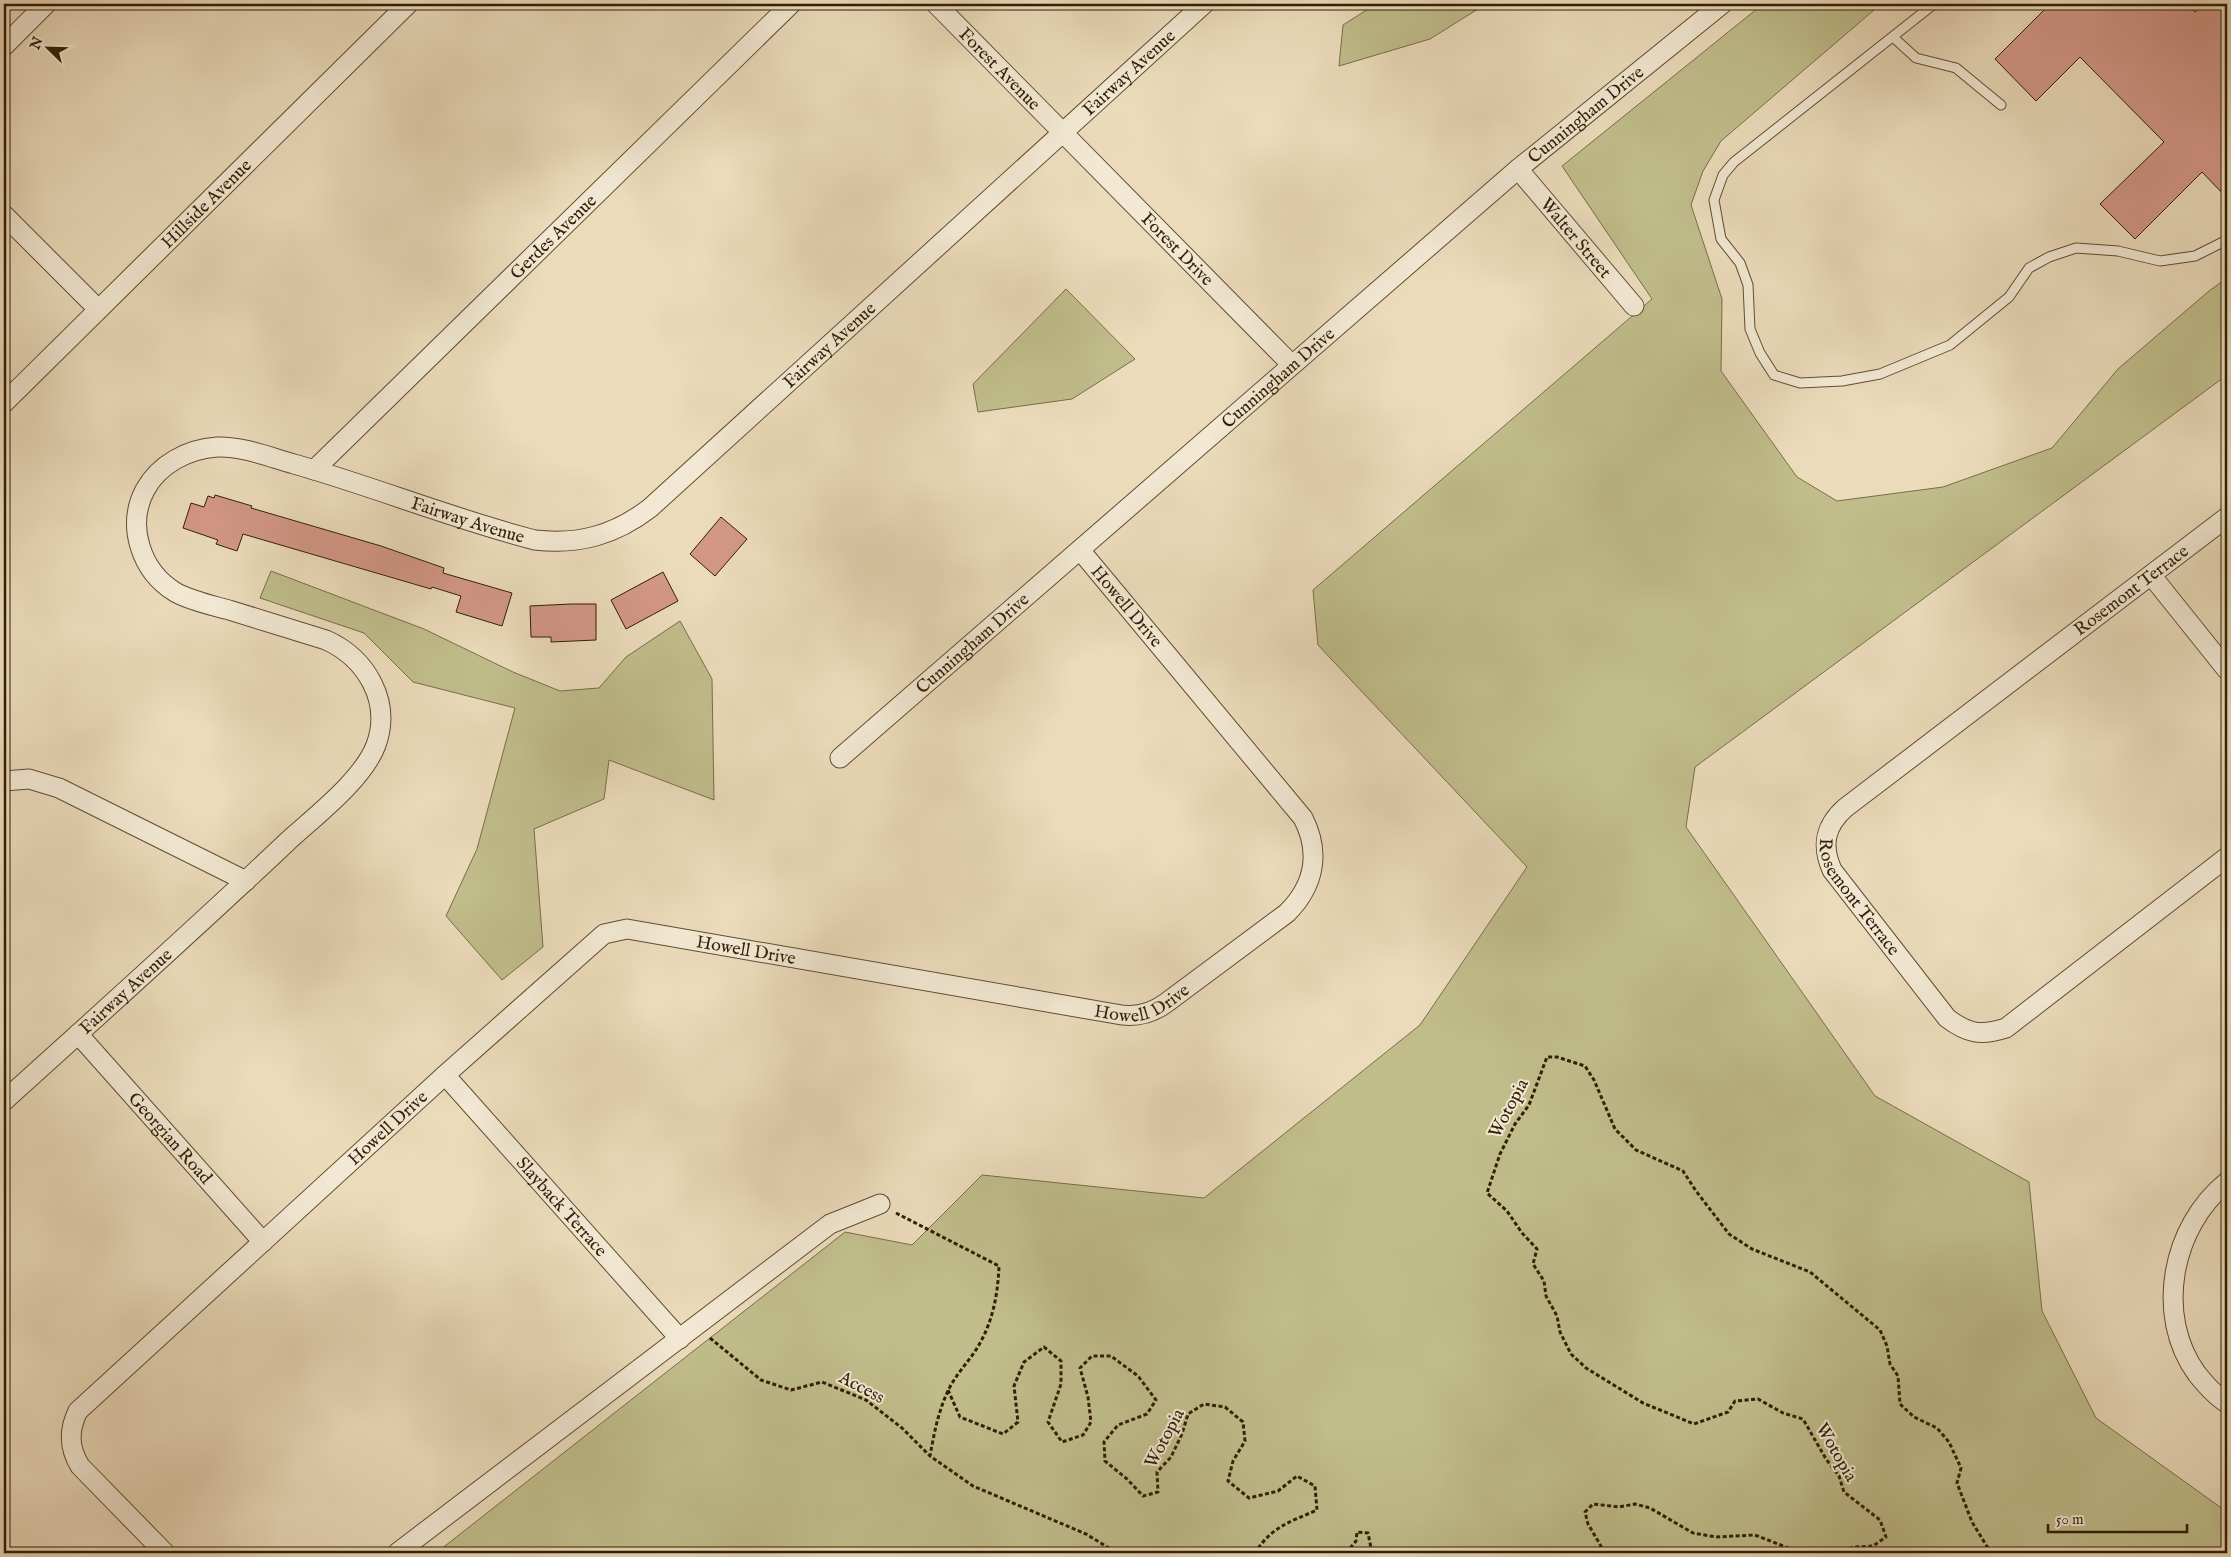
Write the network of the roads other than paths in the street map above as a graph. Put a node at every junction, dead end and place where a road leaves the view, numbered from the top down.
1 (46, 4) edge
2 (408, 4) edge
3 (791, 4) edge
4 (936, 4) edge
5 (1204, 4) edge
6 (1722, 4) edge
7 (1934, 4) edge
8 (1892, 37) junction
9 (4, 46) edge
10 (2001, 105) dead end
11 (1065, 132) junction
12 (1518, 169) junction
13 (4, 215) edge
14 (2227, 240) edge
15 (1634, 306) dead end
16 (98, 309) junction
17 (1292, 364) junction
18 (4, 403) edge
19 (314, 470) junction
20 (2227, 517) edge
21 (1080, 550) junction
22 (2152, 575) junction
23 (2227, 670) edge
24 (840, 758) dead end
25 (4, 780) edge
26 (2227, 857) edge
27 (246, 881) junction
28 (78, 1034) junction
29 (445, 1075) junction
30 (4, 1100) edge
31 (2227, 1182) edge
32 (880, 1204) road end
33 (262, 1242) junction
34 (680, 1339) junction
35 (2227, 1402) edge
36 (165, 1553) edge
37 (397, 1553) edge

1 - 9 street
2 - 16 street, Hillside Avenue
3 - 19 street, Gerdes Avenue
4 - 11 street, Forest Avenue
5 - 11 street, Fairway Avenue
6 - 12 street, Cunningham Drive
7 - 8 lane
8 - 10 lane
8 - 14 lane
11 - 17 street, Forest Drive
11 - 19 street, Fairway Avenue
12 - 15 street, Walter Street
12 - 17 street, Cunningham Drive
13 - 16 street
16 - 18 street, Hillside Avenue
17 - 21 street, Cunningham Drive
19 - 27 street, Fairway Avenue
20 - 22 street, Rosemont Terrace
21 - 24 street, Cunningham Drive
21 - 29 street, Howell Drive
22 - 23 street
22 - 26 street, Rosemont Terrace
25 - 27 street
27 - 28 street, Fairway Avenue
28 - 30 street, Fairway Avenue
28 - 33 street, Georgian Road
29 - 33 street, Howell Drive
29 - 34 street, Slayback Terrace
31 - 35 street
32 - 34 street
33 - 36 street, Howell Drive
34 - 37 street

